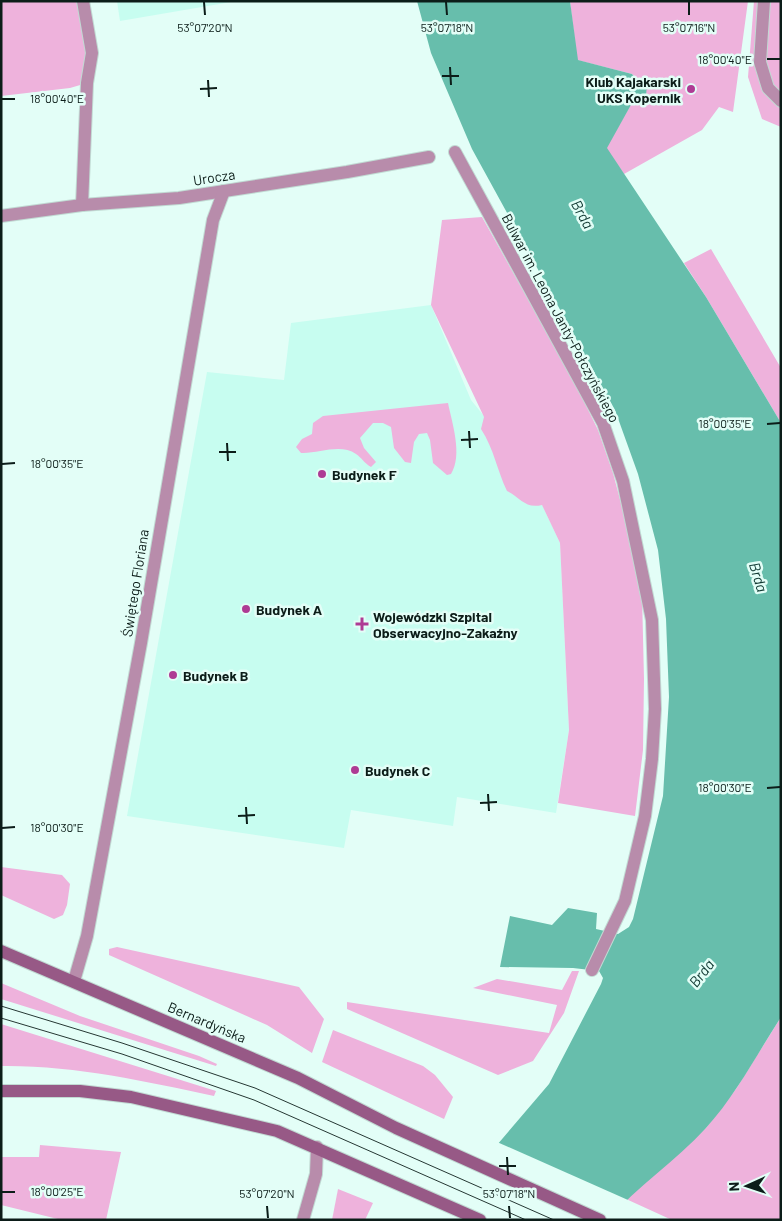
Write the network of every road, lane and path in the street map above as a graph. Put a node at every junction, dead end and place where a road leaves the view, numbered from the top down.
1 (83, 1) edge
2 (764, 1) edge
3 (781, 102) edge
4 (455, 152) dead end
5 (430, 157) dead end
6 (224, 191) junction
7 (82, 205) junction
8 (1, 216) edge
9 (1, 951) edge
10 (592, 970) dead end
11 (74, 981) junction
12 (1, 1091) edge
13 (317, 1147) junction
14 (303, 1220) edge
15 (480, 1220) edge
16 (600, 1220) edge

1 - 7 street
2 - 3 street
4 - 10 street, Bulwar im. Leona Janty-Połczyńskiego
5 - 6 street, Urocza
6 - 7 street, Urocza
6 - 11 street, Świętego Floriana
7 - 8 street, Urocza
9 - 11 main road, Bernardyńska
11 - 16 main road, Bernardyńska
12 - 13 main road
13 - 14 street
13 - 15 main road

